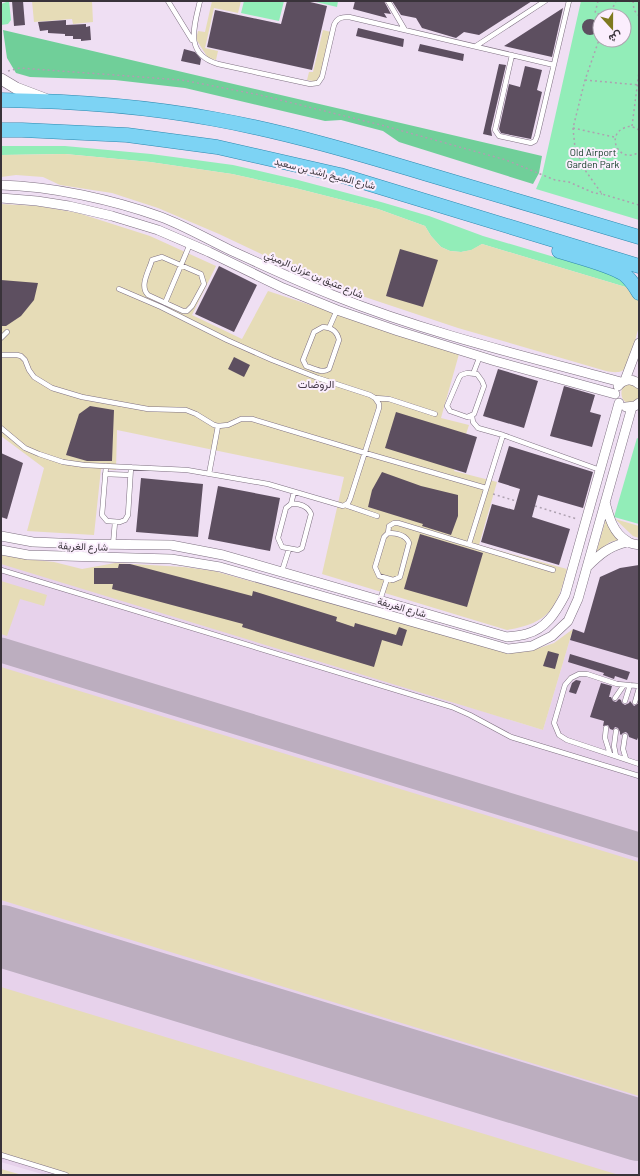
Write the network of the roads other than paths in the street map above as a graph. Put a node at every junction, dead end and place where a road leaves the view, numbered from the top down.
1 (168, 1) edge
2 (200, 1) edge
3 (388, 1) edge
4 (569, 1) edge
5 (542, 2) edge
6 (404, 30) junction
7 (194, 44) junction
8 (476, 46) junction
9 (512, 55) junction
10 (554, 65) junction
11 (3, 75) edge
12 (1, 100) edge
13 (51, 101) junction
14 (1, 130) edge
15 (22, 130) junction
16 (1, 135) edge
17 (1, 185) edge
18 (1, 198) edge
19 (505, 225) junction
20 (639, 237) edge
21 (190, 244) junction
22 (181, 265) junction
23 (639, 266) edge
24 (119, 289) dead end
25 (639, 293) edge
26 (165, 303) junction
27 (337, 310) junction
28 (329, 328) junction
29 (7, 332) dead end
30 (1, 338) edge
31 (639, 343) edge
32 (1, 355) edge
33 (480, 356) junction
34 (304, 364) junction
35 (302, 371) junction
36 (473, 374) junction
37 (623, 381) junction
38 (638, 381) edge
39 (615, 394) junction
40 (375, 398) junction
41 (619, 403) junction
42 (637, 405) edge
43 (435, 414) dead end
44 (472, 416) junction
45 (218, 426) junction
46 (1, 428) edge
47 (503, 435) junction
48 (365, 453) junction
49 (106, 466) junction
50 (131, 467) junction
51 (600, 470) junction
52 (105, 474) junction
53 (209, 474) junction
54 (130, 475) junction
55 (486, 490) junction
56 (294, 492) junction
57 (605, 501) junction
58 (291, 504) junction
59 (345, 505) junction
60 (377, 516) dead end
61 (115, 522) junction
62 (388, 534) junction
63 (1, 536) edge
64 (627, 542) junction
65 (469, 544) junction
66 (113, 545) junction
67 (639, 545) edge
68 (289, 549) junction
69 (1, 550) edge
70 (586, 567) junction
71 (1, 570) edge
72 (553, 570) dead end
73 (282, 571) junction
74 (387, 579) junction
75 (380, 600) junction
76 (627, 685) junction
77 (639, 687) edge
78 (615, 698) dead end
79 (625, 701) dead end
80 (635, 702) dead end
81 (606, 728) dead end
82 (616, 731) dead end
83 (625, 736) dead end
84 (610, 754) junction
85 (616, 756) junction
86 (626, 759) junction
87 (639, 764) edge
88 (639, 776) edge
89 (1, 1155) edge
90 (66, 1175) edge

1 - 7 lane
2 - 7 lane
3 - 6 lane
4 - 10 lane
5 - 8 lane
6 - 7 lane
6 - 8 lane
8 - 9 lane
9 - 10 lane
9 - 10 lane
11 - 13 street
12 - 13 main road
13 - 20 main road
14 - 15 main road, شارع الشيخ راشد بن سعيد
15 - 16 main road
15 - 19 main road, شارع الشيخ راشد بن سعيد
17 - 37 street, شارع عتيق بن عزران الرميثي
18 - 21 street
19 - 23 main road, شارع الشيخ راشد بن سعيد
19 - 25 main road
21 - 22 lane
21 - 27 street
22 - 26 lane
22 - 26 lane
22 - 26 lane
24 - 35 lane
27 - 28 lane
27 - 33 street
28 - 34 lane
28 - 34 lane
29 - 30 lane
31 - 37 street
32 - 45 lane
33 - 36 lane
33 - 39 street
34 - 35 lane
35 - 40 lane
36 - 44 lane
36 - 44 lane
37 - 38 street, شارع عتيق بن عزران الرميثي
37 - 39 street
39 - 41 street
40 - 43 lane
40 - 48 lane
41 - 42 street
41 - 51 street, شارع الغريفة
42 - 57 street, شارع الغريفة
44 - 47 lane
45 - 48 lane
45 - 53 lane
46 - 49 lane
47 - 51 lane
47 - 55 lane
48 - 55 lane
48 - 59 lane
49 - 50 lane
49 - 52 lane
50 - 53 lane
50 - 54 lane
51 - 75 street, شارع الغريفة
52 - 54 lane
52 - 61 lane
53 - 56 lane
54 - 61 lane
55 - 65 lane
56 - 58 lane
56 - 59 lane
57 - 64 street
57 - 70 street, شارع الغريفة
58 - 68 lane
58 - 68 lane
59 - 60 lane
61 - 66 lane
62 - 65 lane
62 - 74 lane
62 - 74 lane
63 - 66 street, شارع الغريفة
64 - 67 street
64 - 70 street
65 - 72 lane
66 - 73 street, شارع الغريفة
68 - 73 lane
69 - 70 street, شارع الغريفة
71 - 88 lane
73 - 75 street, شارع الغريفة
74 - 75 lane
76 - 77 lane
76 - 78 lane
76 - 79 lane
76 - 84 lane
77 - 80 lane
81 - 84 lane
82 - 85 lane
83 - 86 lane
84 - 85 lane
85 - 86 lane
86 - 87 lane
89 - 90 lane

